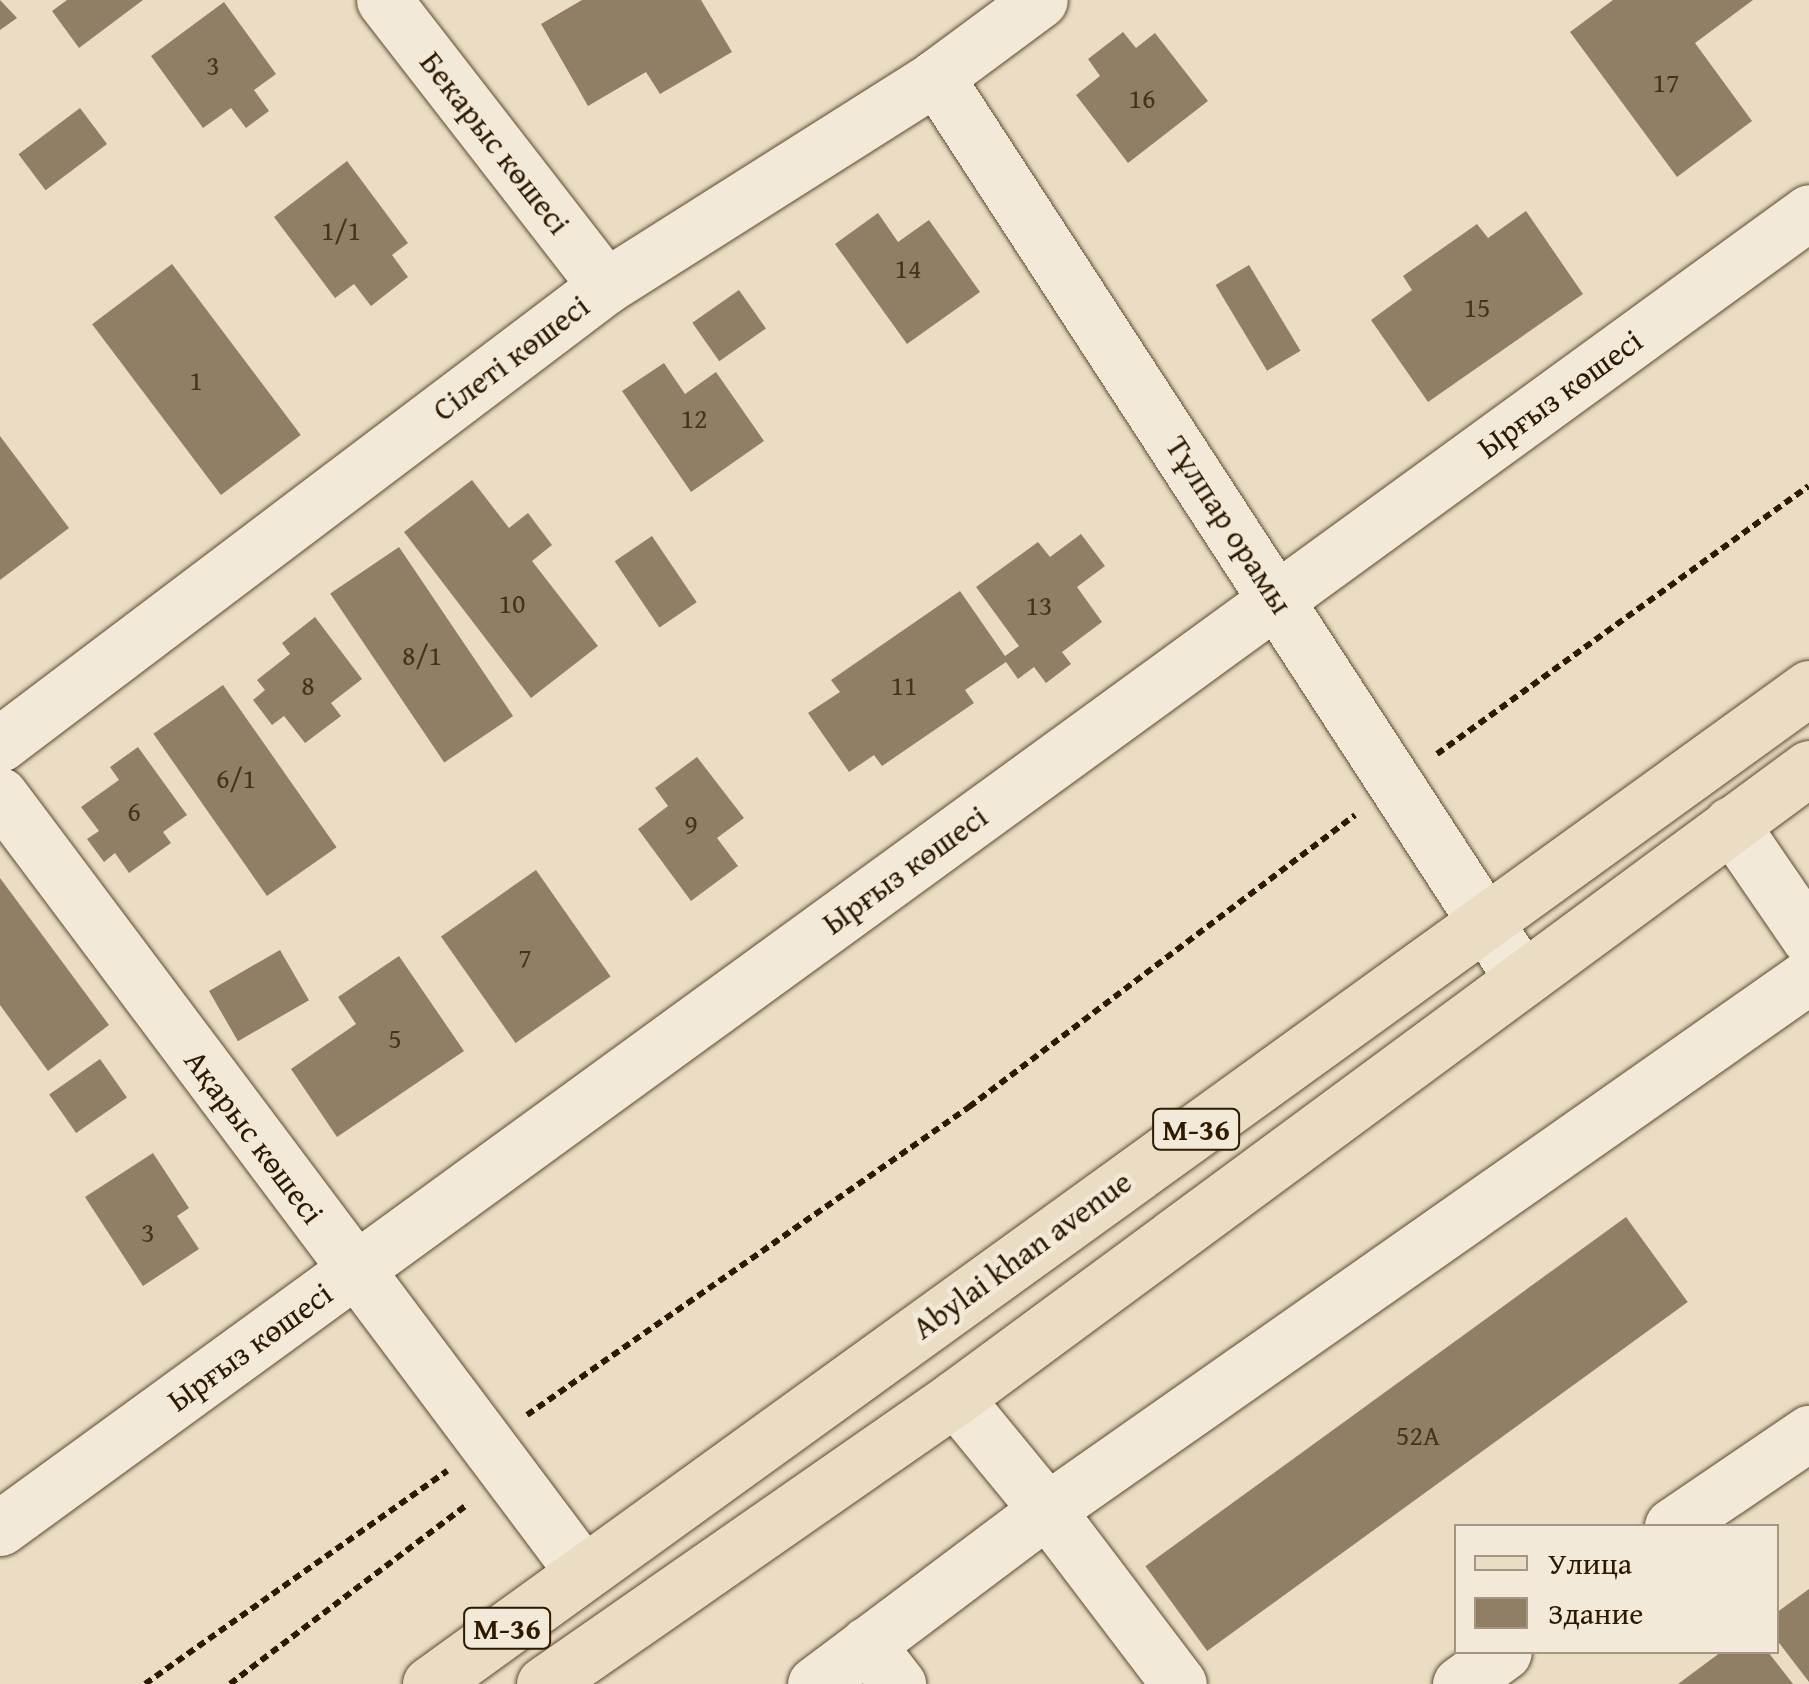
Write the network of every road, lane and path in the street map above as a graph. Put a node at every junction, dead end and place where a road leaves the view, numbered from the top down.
1 (384, 0) edge
2 (1040, 0) edge
3 (936, 77) junction
4 (1809, 212) edge
5 (606, 286) junction
6 (1809, 486) edge
7 (1278, 599) junction
8 (1809, 688) edge
9 (0, 744) edge
10 (1809, 768) edge
11 (1398, 782) junction
12 (0, 795) edge
13 (1731, 824) junction
14 (1486, 918) junction
15 (1809, 938) edge
16 (1519, 974) junction
17 (1809, 976) edge
18 (354, 1271) junction
19 (954, 1398) junction
20 (1809, 1433) edge
21 (497, 1458) junction
22 (1046, 1510) junction
23 (1675, 1524) edge
24 (0, 1528) edge
25 (583, 1572) junction
26 (624, 1626) junction
27 (1501, 1654) edge
28 (882, 1664) edge
29 (145, 1684) edge
30 (230, 1684) edge
31 (430, 1684) edge
32 (544, 1684) edge
33 (568, 1684) edge
34 (815, 1684) edge
35 (1179, 1684) edge
36 (1460, 1684) edge

1 - 5 street, Бекарыс көшесі
2 - 3 street, Сілеті көшесі
3 - 5 street, Сілеті көшесі
3 - 7 street, Тұлпар орамы
4 - 7 street, Ырғыз көшесі
5 - 9 street, Сілеті көшесі
6 - 11 path
7 - 11 street, Тұлпар орамы
7 - 18 street, Ырғыз көшесі
8 - 14 main road, Abylai khan avenue / M-36
10 - 13 main road, M-36
11 - 14 street, Тұлпар орамы
11 - 21 path
12 - 18 street, Ақарыс көшесі
13 - 15 street
13 - 16 main road, M-36
14 - 16 street, Тұлпар орамы
14 - 25 main road, Abylai khan avenue / M-36
16 - 19 main road, M-36
17 - 22 street
18 - 21 street, Ақарыс көшесі
18 - 24 street, Ырғыз көшесі
19 - 22 street
19 - 26 main road, M-36
20 - 23 street
21 - 25 street, Ақарыс көшесі
21 - 29 path
21 - 30 path
22 - 28 street
22 - 35 street
25 - 31 main road, Abylai khan avenue / M-36
26 - 32 main road, M-36
26 - 33 main road
27 - 36 street
28 - 34 street

